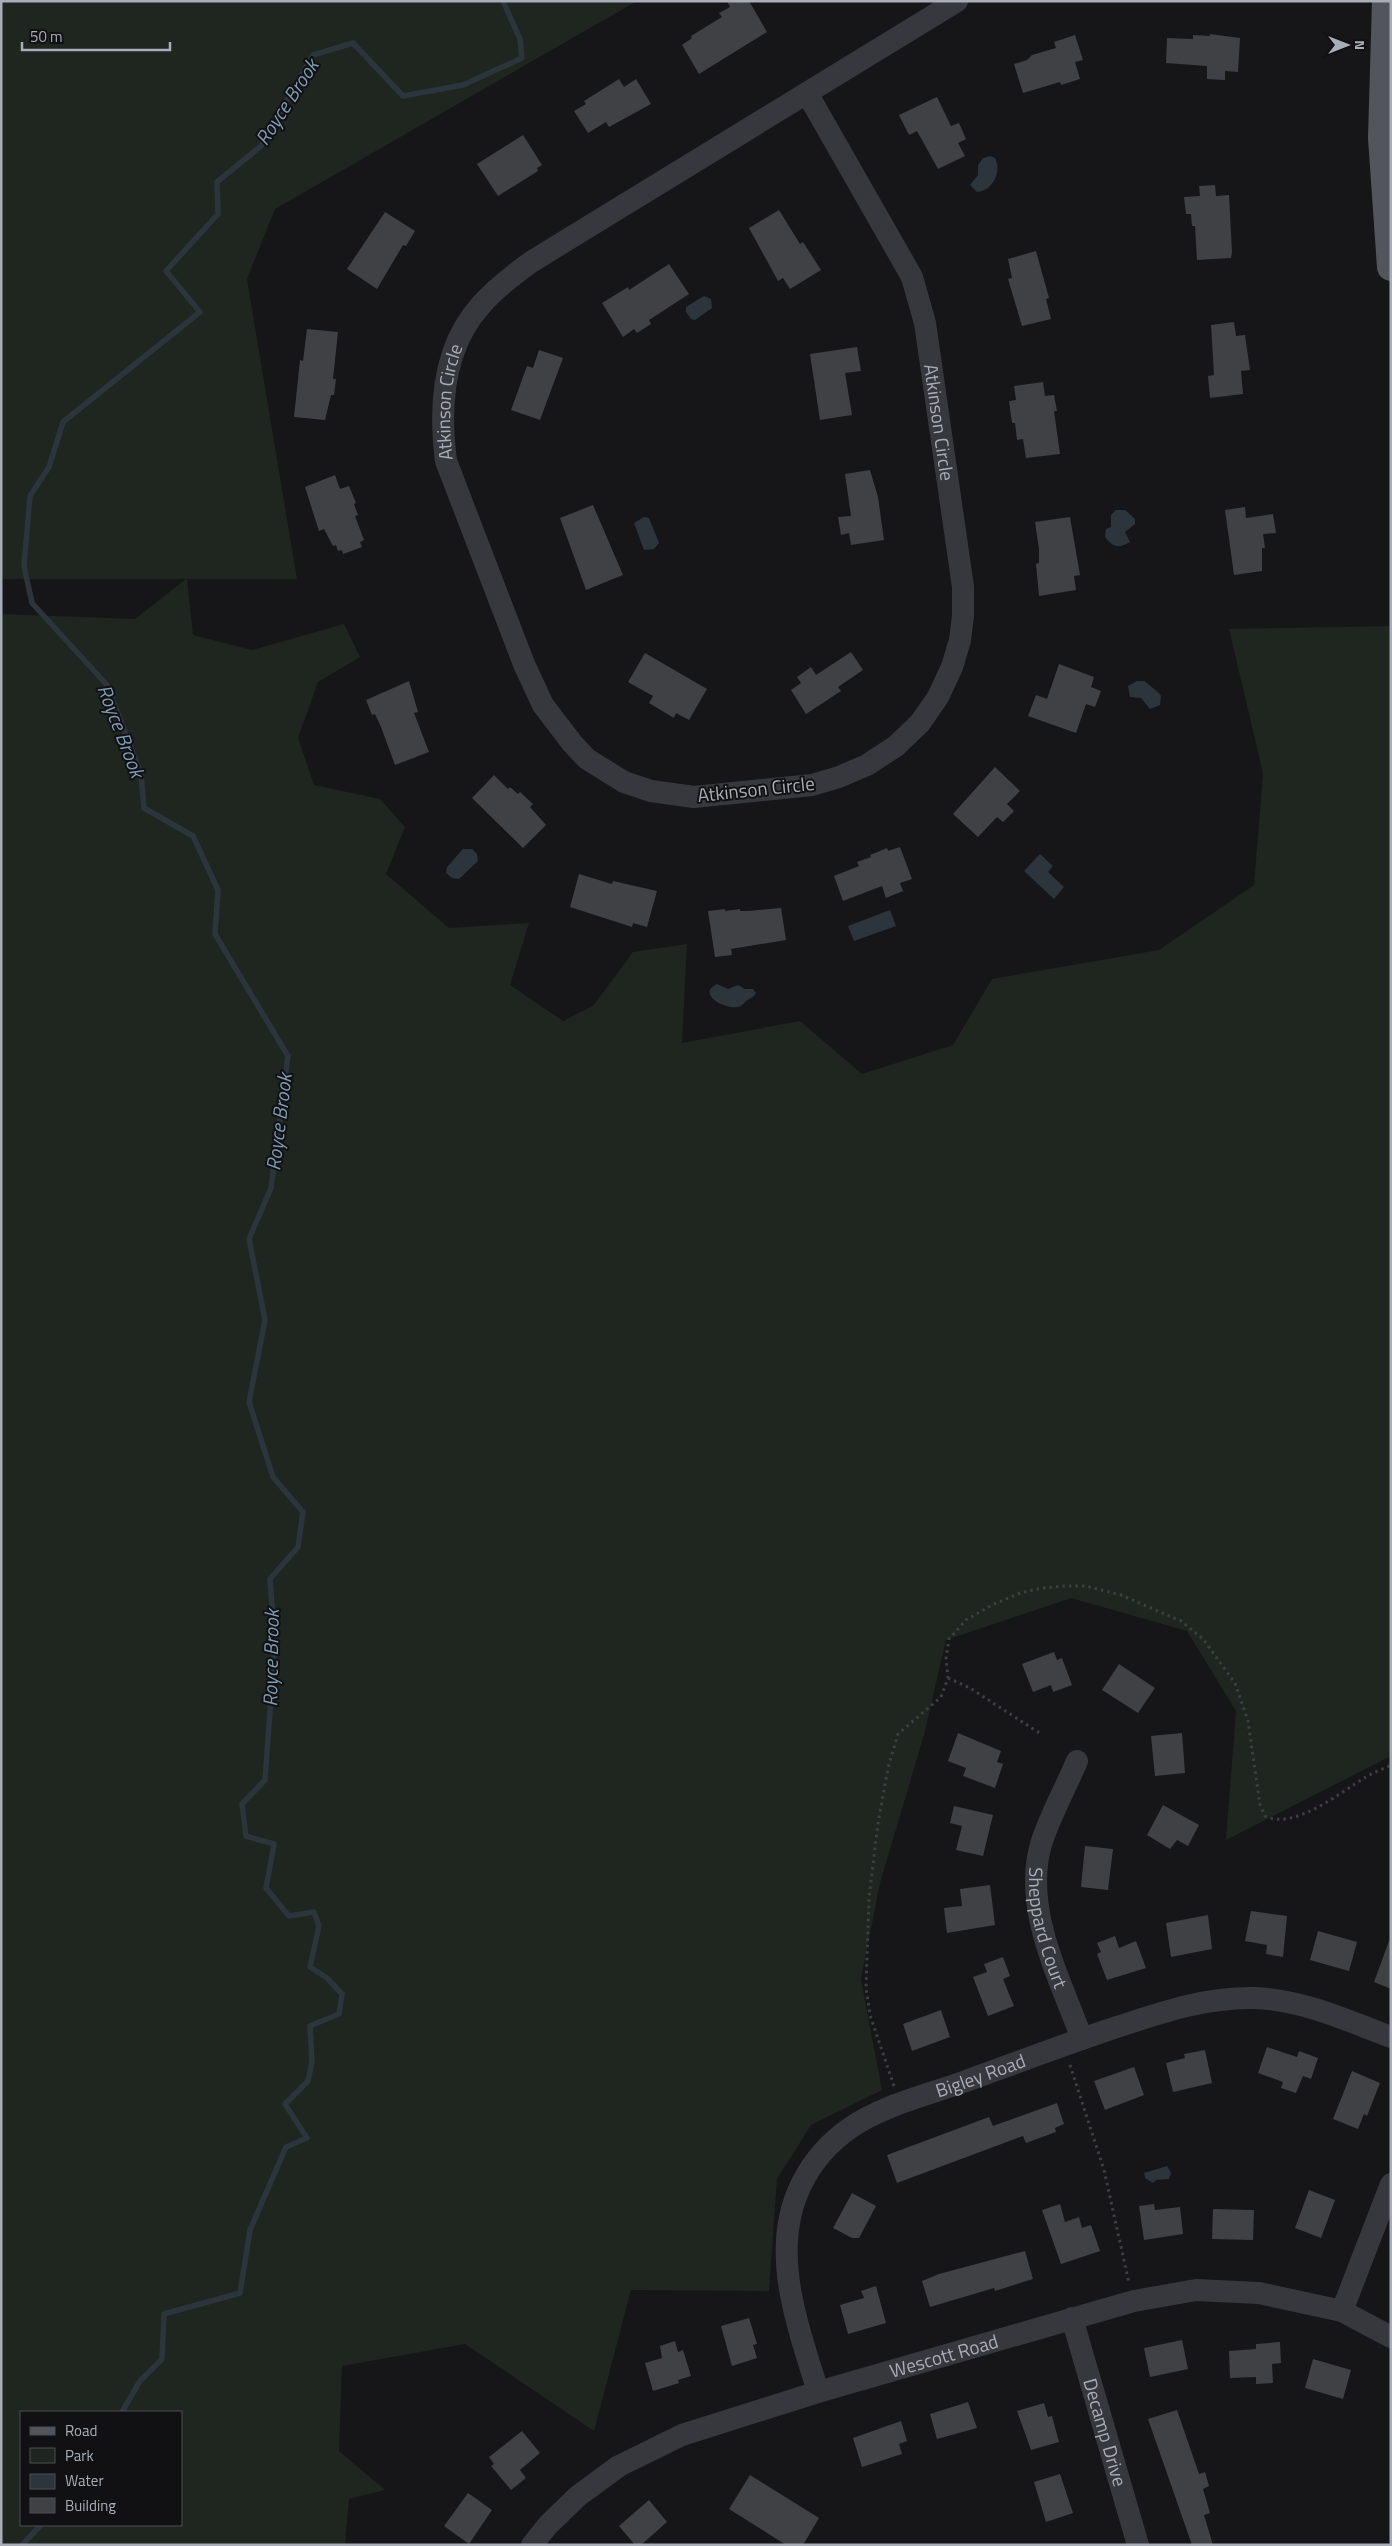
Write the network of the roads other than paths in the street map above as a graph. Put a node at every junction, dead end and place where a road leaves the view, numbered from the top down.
1 (958, 1) edge
2 (1386, 1) edge
3 (807, 93) junction
4 (1391, 267) edge
5 (1077, 1761) dead end
6 (1391, 2037) edge
7 (1073, 2042) junction
8 (1391, 2184) edge
9 (1342, 2311) junction
10 (1072, 2318) junction
11 (1391, 2337) edge
12 (818, 2392) junction
13 (532, 2545) edge
14 (1138, 2545) edge

1 - 3 street, Atkinson Circle
2 - 4 main road
3 - 3 street, Atkinson Circle
5 - 7 street, Sheppard Court
6 - 7 street, Bigley Road
7 - 12 street, Bigley Road
8 - 9 street
9 - 10 street, Wescott Road
9 - 11 street, Wescott Road
10 - 12 street, Wescott Road
10 - 14 street, Decamp Drive
12 - 13 street, Wescott Road

